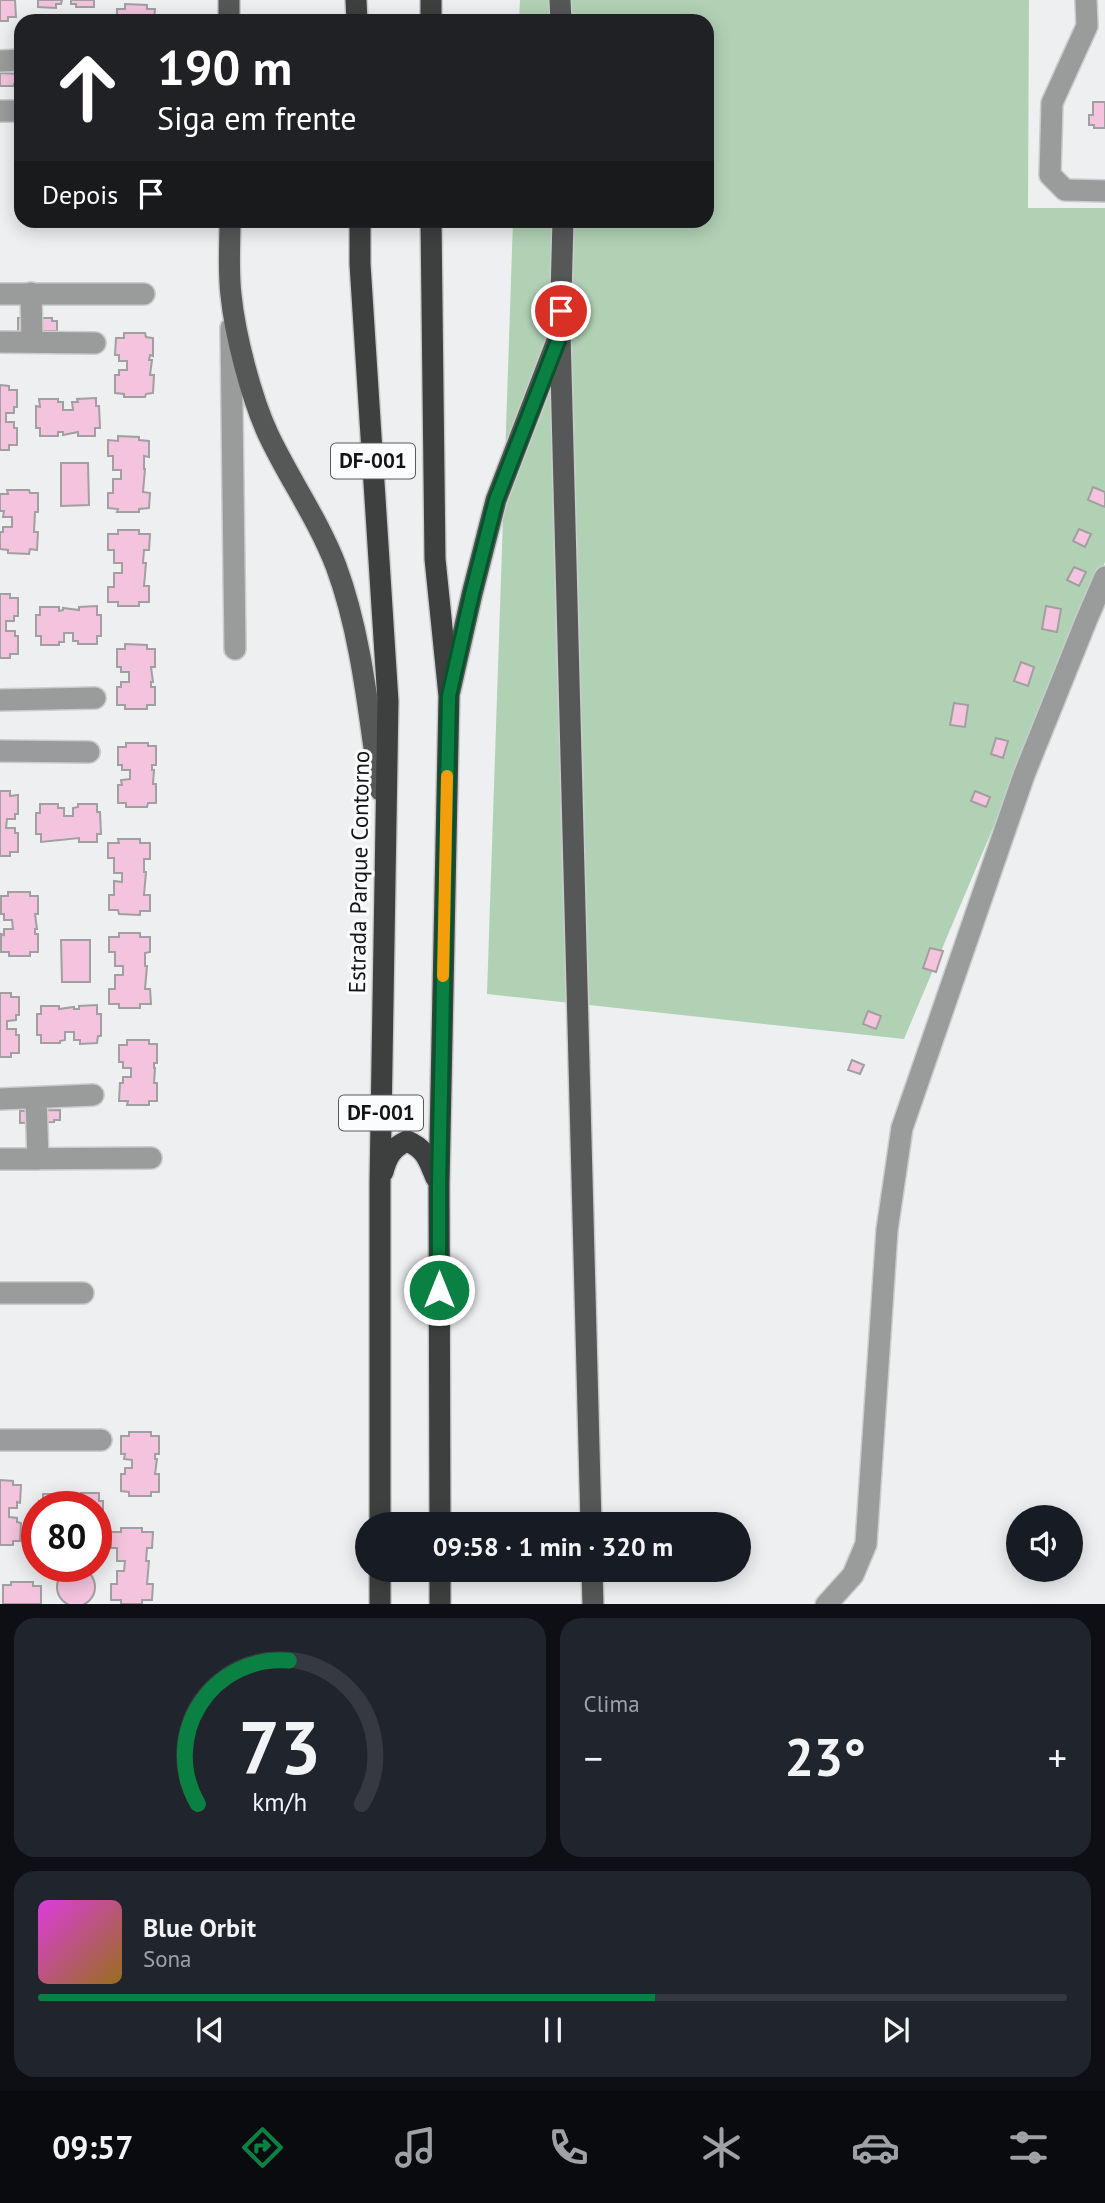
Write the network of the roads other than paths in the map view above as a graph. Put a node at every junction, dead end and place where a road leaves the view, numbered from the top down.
1 (1086, 0) edge
2 (0, 96) edge
3 (0, 111) edge
4 (1105, 191) edge
5 (230, 228) edge
6 (360, 228) edge
7 (430, 228) edge
8 (563, 228) edge
9 (31, 293) junction
10 (0, 294) edge
11 (144, 295) dead end
12 (231, 295) junction
13 (561, 333) junction
14 (0, 342) edge
15 (32, 342) junction
16 (95, 343) dead end
17 (1105, 577) edge
18 (234, 649) dead end
19 (449, 696) junction
20 (95, 698) dead end
21 (0, 700) edge
22 (0, 751) edge
23 (89, 751) dead end
24 (386, 823) junction
25 (93, 1096) dead end
26 (36, 1098) junction
27 (0, 1099) edge
28 (151, 1158) dead end
29 (0, 1159) edge
30 (38, 1159) junction
31 (380, 1183) junction
32 (439, 1186) junction
33 (0, 1293) edge
34 (83, 1293) dead end
35 (0, 1440) edge
36 (101, 1440) dead end
37 (380, 1512) edge
38 (440, 1512) edge
39 (591, 1512) edge
40 (380, 1582) edge
41 (440, 1582) edge
42 (592, 1582) edge
43 (380, 1604) edge
44 (440, 1604) edge
45 (593, 1604) edge
46 (827, 1604) edge

1 - 4 street
2 - 3 street
5 - 12 main road
6 - 24 highway, Estrada Parque Contorno / DF-001
7 - 19 highway, DF-001
8 - 13 main road
9 - 10 street
9 - 11 street
9 - 15 street
12 - 18 street
12 - 24 main road
13 - 19 main road
13 - 39 main road
14 - 15 street
15 - 16 street
17 - 46 street
19 - 32 highway, DF-001
20 - 21 street
22 - 23 street
24 - 31 highway, Estrada Parque Contorno / DF-001
25 - 26 street
26 - 27 street
26 - 30 street
28 - 30 street
29 - 30 street
31 - 32 highway
31 - 37 highway, Estrada Parque Contorno / DF-001
32 - 38 highway, DF-001
33 - 34 street
35 - 36 street
40 - 43 highway
41 - 44 highway
42 - 45 main road

